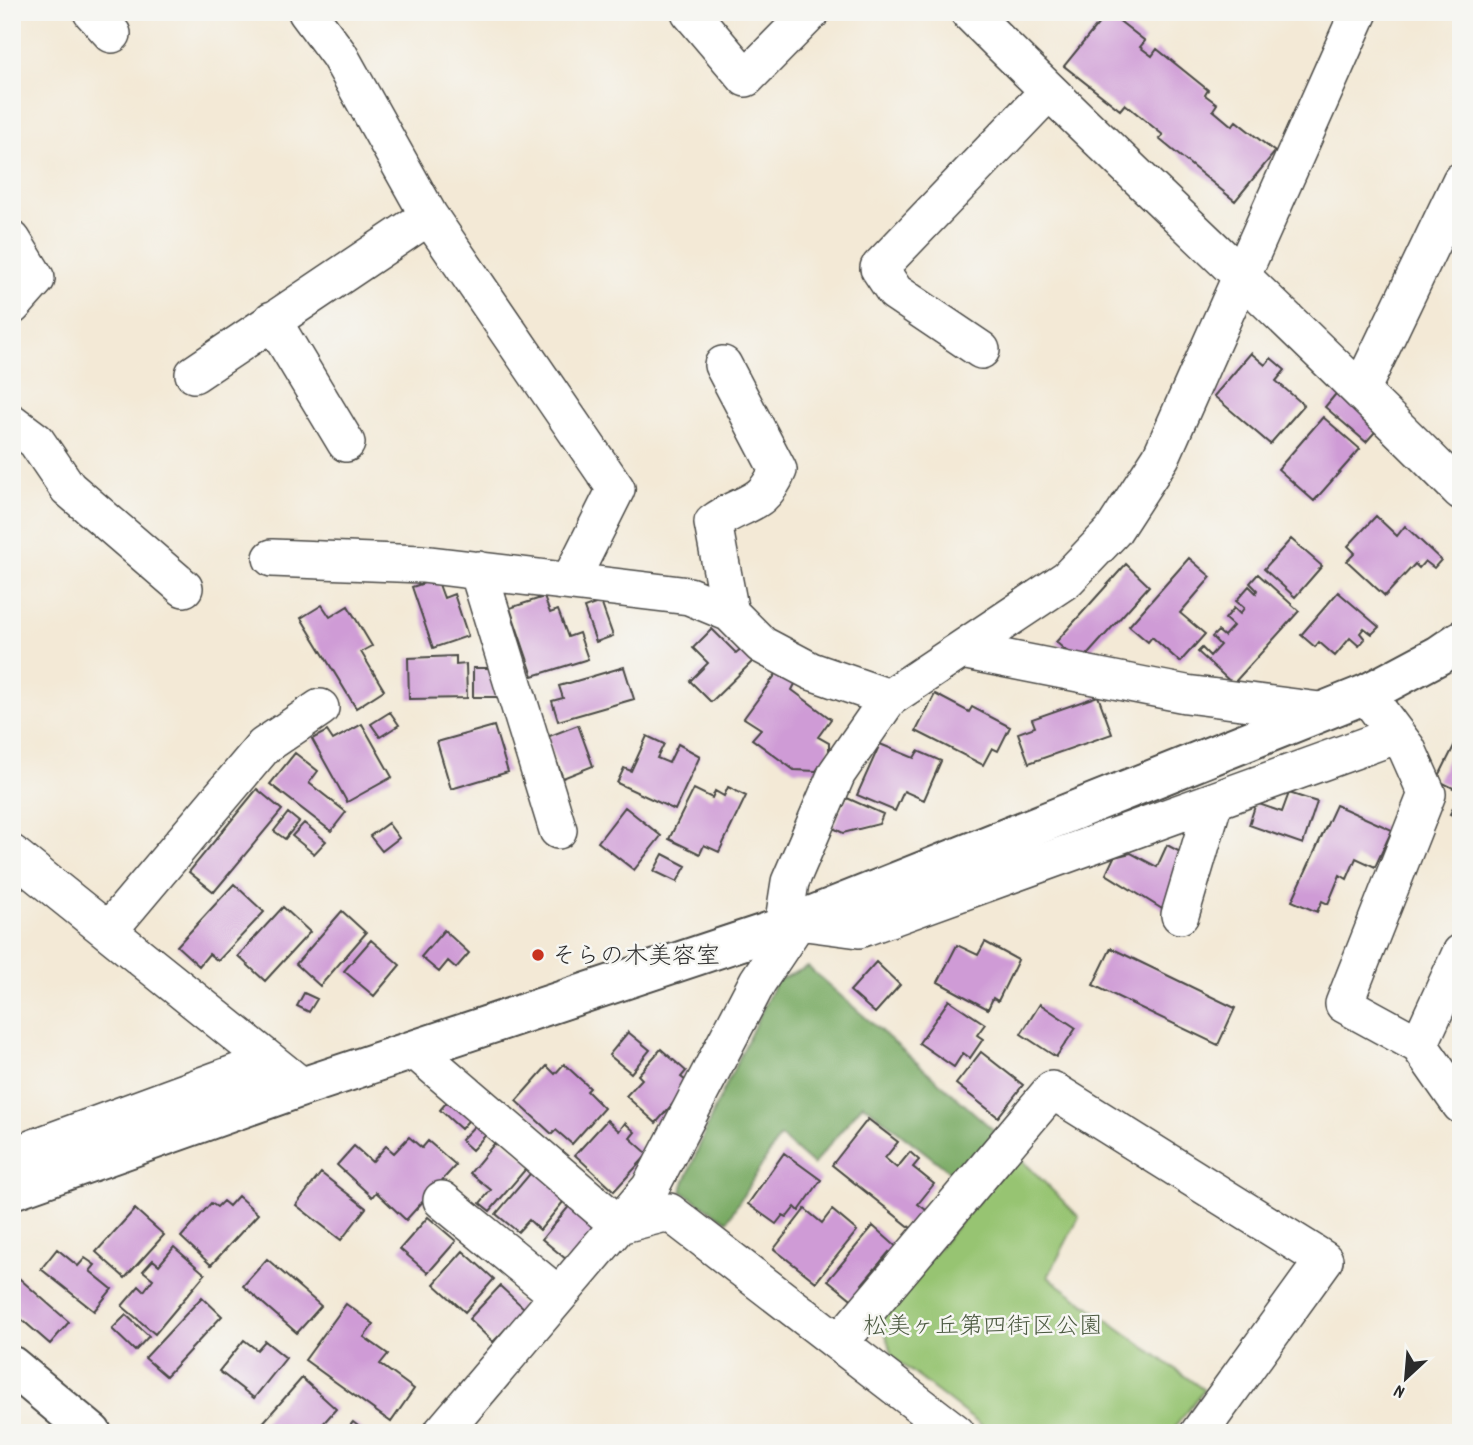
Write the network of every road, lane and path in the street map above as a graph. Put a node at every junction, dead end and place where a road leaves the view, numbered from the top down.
1 (307, 12) edge
2 (690, 12) edge
3 (811, 12) edge
4 (969, 12) edge
5 (1359, 12) edge
6 (1049, 91) junction
7 (1461, 181) edge
8 (429, 216) junction
9 (12, 240) edge
10 (1241, 272) junction
11 (12, 306) edge
12 (272, 320) junction
13 (981, 350) dead end
14 (723, 365) dead end
15 (194, 374) dead end
16 (1361, 390) junction
17 (12, 422) edge
18 (346, 443) dead end
19 (1461, 491) edge
20 (272, 558) dead end
21 (478, 570) junction
22 (570, 581) junction
23 (184, 588) dead end
24 (730, 612) junction
25 (1461, 640) edge
26 (962, 650) junction
27 (1366, 694) junction
28 (889, 698) junction
29 (320, 708) dead end
30 (1320, 712) junction
31 (1396, 735) junction
32 (1214, 801) junction
33 (558, 830) dead end
34 (12, 854) edge
35 (1180, 915) dead end
36 (790, 924) junction
37 (108, 931) junction
38 (1461, 953) edge
39 (1419, 1045) junction
40 (416, 1051) junction
41 (269, 1061) junction
42 (302, 1087) junction
43 (1461, 1105) edge
44 (12, 1156) edge
45 (12, 1189) edge
46 (442, 1200) dead end
47 (619, 1225) junction
48 (558, 1295) junction
49 (839, 1343) junction
50 (12, 1366) edge
51 (92, 1433) edge
52 (442, 1433) edge
53 (956, 1433) edge
54 (1199, 1433) edge

1 - 8 street
2 - 3 street
4 - 6 street
5 - 10 street
6 - 10 street
6 - 13 street
7 - 16 street
8 - 12 street
8 - 22 street
9 - 11 street
10 - 16 street
10 - 26 street
12 - 15 street
12 - 18 street
14 - 24 street
16 - 19 street
17 - 23 street
20 - 21 street
21 - 22 street
21 - 33 street
22 - 24 street
24 - 28 street
25 - 27 street
26 - 28 street
26 - 30 street
27 - 30 street
27 - 31 street
28 - 36 street
29 - 37 street
30 - 36 street
31 - 32 street
31 - 39 street
32 - 35 street
32 - 36 street
34 - 37 street
36 - 40 street
36 - 47 street
37 - 41 street
38 - 39 street
39 - 43 street
40 - 42 street
40 - 47 street
41 - 42 street
41 - 44 street
42 - 45 street
46 - 48 street
47 - 48 street
47 - 49 street
48 - 52 street
49 - 53 street
49 - 54 street
50 - 51 street

